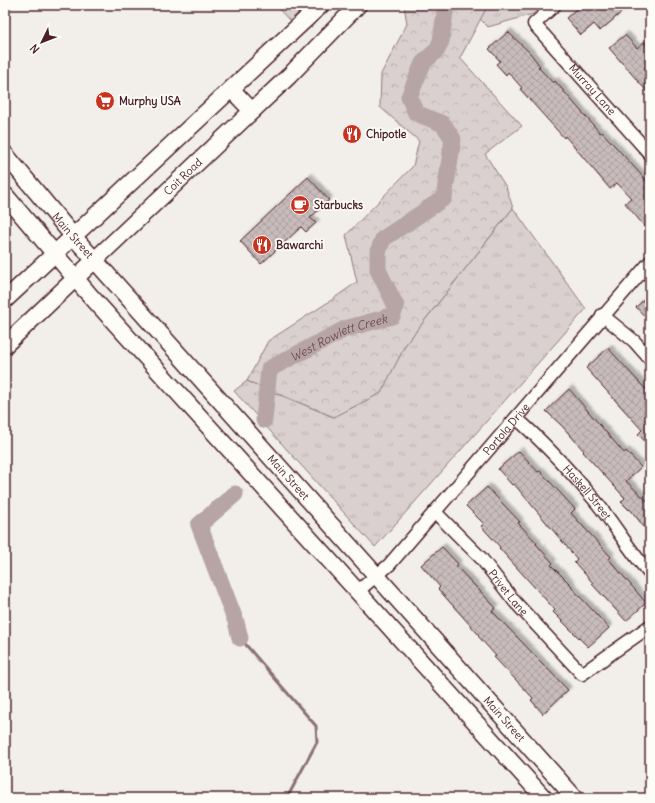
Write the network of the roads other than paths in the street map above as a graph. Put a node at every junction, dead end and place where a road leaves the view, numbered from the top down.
1 (321, 5) edge
2 (358, 5) edge
3 (555, 5) edge
4 (232, 90) junction
5 (252, 111) junction
6 (5, 154) edge
7 (650, 154) edge
8 (5, 195) edge
9 (73, 236) junction
10 (54, 254) junction
11 (94, 260) junction
12 (650, 262) edge
13 (75, 278) junction
14 (5, 300) edge
15 (602, 315) junction
16 (5, 345) edge
17 (650, 359) edge
18 (516, 418) junction
19 (435, 512) junction
20 (650, 574) edge
21 (375, 576) junction
22 (358, 591) junction
23 (650, 626) edge
24 (544, 798) edge
25 (574, 798) edge

1 - 4 main road
2 - 5 main road, Coit Road
3 - 7 street, Murray Lane
4 - 5 main road
4 - 9 main road
5 - 11 main road, Coit Road
6 - 9 main road, Main Street
8 - 10 main road, Main Street
9 - 10 main road
9 - 11 main road, Main Street
10 - 13 main road, Main Street
10 - 14 main road
11 - 13 main road, Coit Road
11 - 21 main road, Main Street
12 - 15 street, Portola Drive
13 - 16 main road, Coit Road
13 - 22 main road, Main Street
15 - 17 street
15 - 18 street, Portola Drive
18 - 19 street, Portola Drive
18 - 20 street, Haskell Street
19 - 21 street, Portola Drive
19 - 23 street, Privet Lane
21 - 22 street, Portola Drive
21 - 25 main road, Main Street
22 - 24 main road, Main Street

